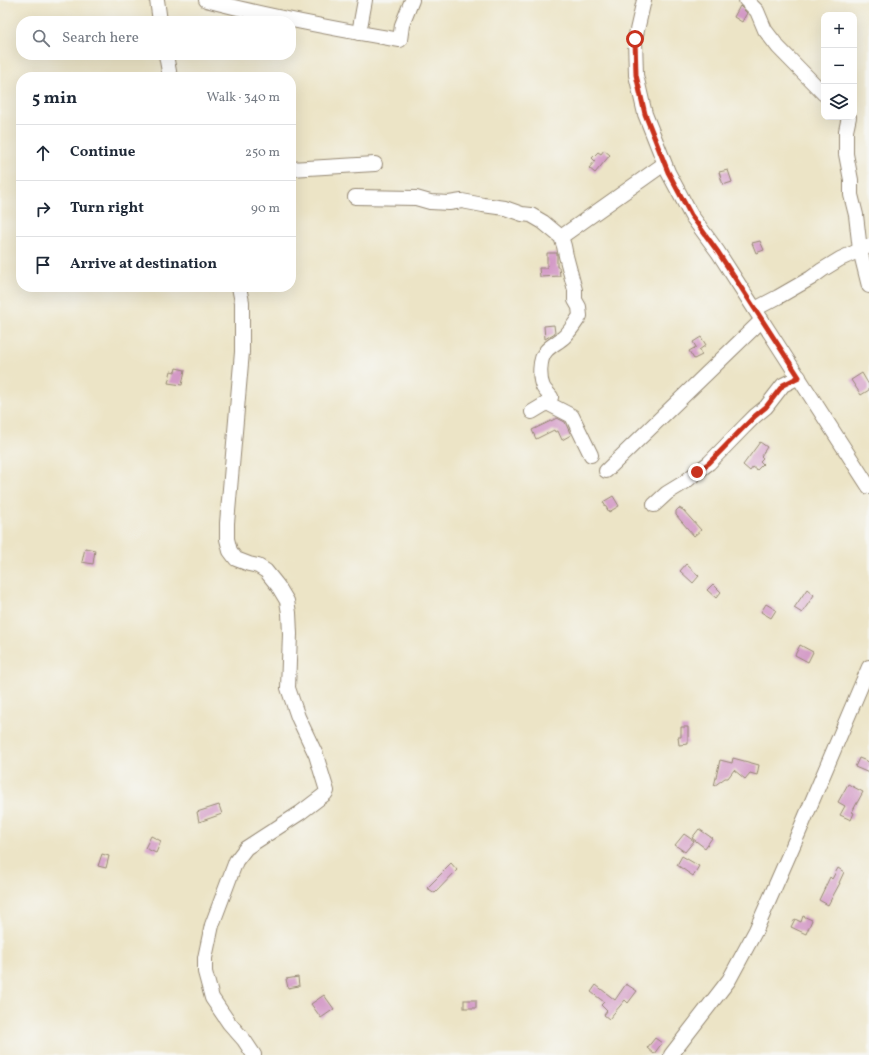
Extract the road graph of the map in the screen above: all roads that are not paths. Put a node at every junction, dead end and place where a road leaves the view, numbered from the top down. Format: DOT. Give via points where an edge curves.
graph roads {
  1 [pos="157,0"];
  2 [pos="206,0"];
  3 [pos="366,0"];
  4 [pos="412,0"];
  5 [pos="644,0"];
  6 [pos="746,0"];
  7 [pos="159,16"];
  8 [pos="273,16"];
  9 [pos="296,21"];
  10 [pos="359,33"];
  11 [pos="167,60"];
  12 [pos="169,72"];
  13 [pos="821,91"];
  14 [pos="849,120"];
  15 [pos="376,164"];
  16 [pos="664,164"];
  17 [pos="296,169"];
  18 [pos="355,197"];
  19 [pos="561,237"];
  20 [pos="865,248"];
  21 [pos="869,286"];
  22 [pos="240,292"];
  23 [pos="758,315"];
  24 [pos="799,377"];
  25 [pos="547,403"];
  26 [pos="532,412"];
  27 [pos="591,455"];
  28 [pos="606,471"];
  29 [pos="869,487"];
  30 [pos="654,505"];
  31 [pos="869,667"];
  32 [pos="254,1055"];
  33 [pos="671,1055"];
  1 -- 7 [label="street"];
  2 -- 8 [label="street"];
  3 -- 10 [label="street"];
  4 -- 10 [label="street" via="402,25 400,40"];
  5 -- 16 [label="street" via="635,39 636,75 645,114"];
  6 -- 13 [label="street" via="757,11 765,30 778,47"];
  9 -- 10 [label="street"];
  11 -- 12 [label="street"];
  14 -- 20 [label="street" via="845,143 851,195"];
  15 -- 17 [label="street"];
  16 -- 19 [label="street"];
  16 -- 23 [label="street" via="691,215"];
  18 -- 19 [label="street" via="416,198 449,203 462,201 505,208 532,215"];
  19 -- 25 [label="street" via="580,316 564,338 545,352 540,362 543,388 551,397"];
  20 -- 21 [label="street"];
  20 -- 23 [label="street" via="840,259 778,298"];
  22 -- 32 [label="street" via="242,352 227,539 230,551 236,559 266,571 287,601 290,634 288,688 316,755 327,791 300,813 246,848 236,861 212,925 205,958 205,972 212,998"];
  23 -- 24 [label="street"];
  23 -- 28 [label="street"];
  24 -- 29 [label="street"];
  24 -- 30 [label="street" via="783,385 766,407 709,463"];
  25 -- 26 [label="street"];
  25 -- 27 [label="street" via="572,416"];
  31 -- 33 [label="street" via="756,930 728,980"];
}
